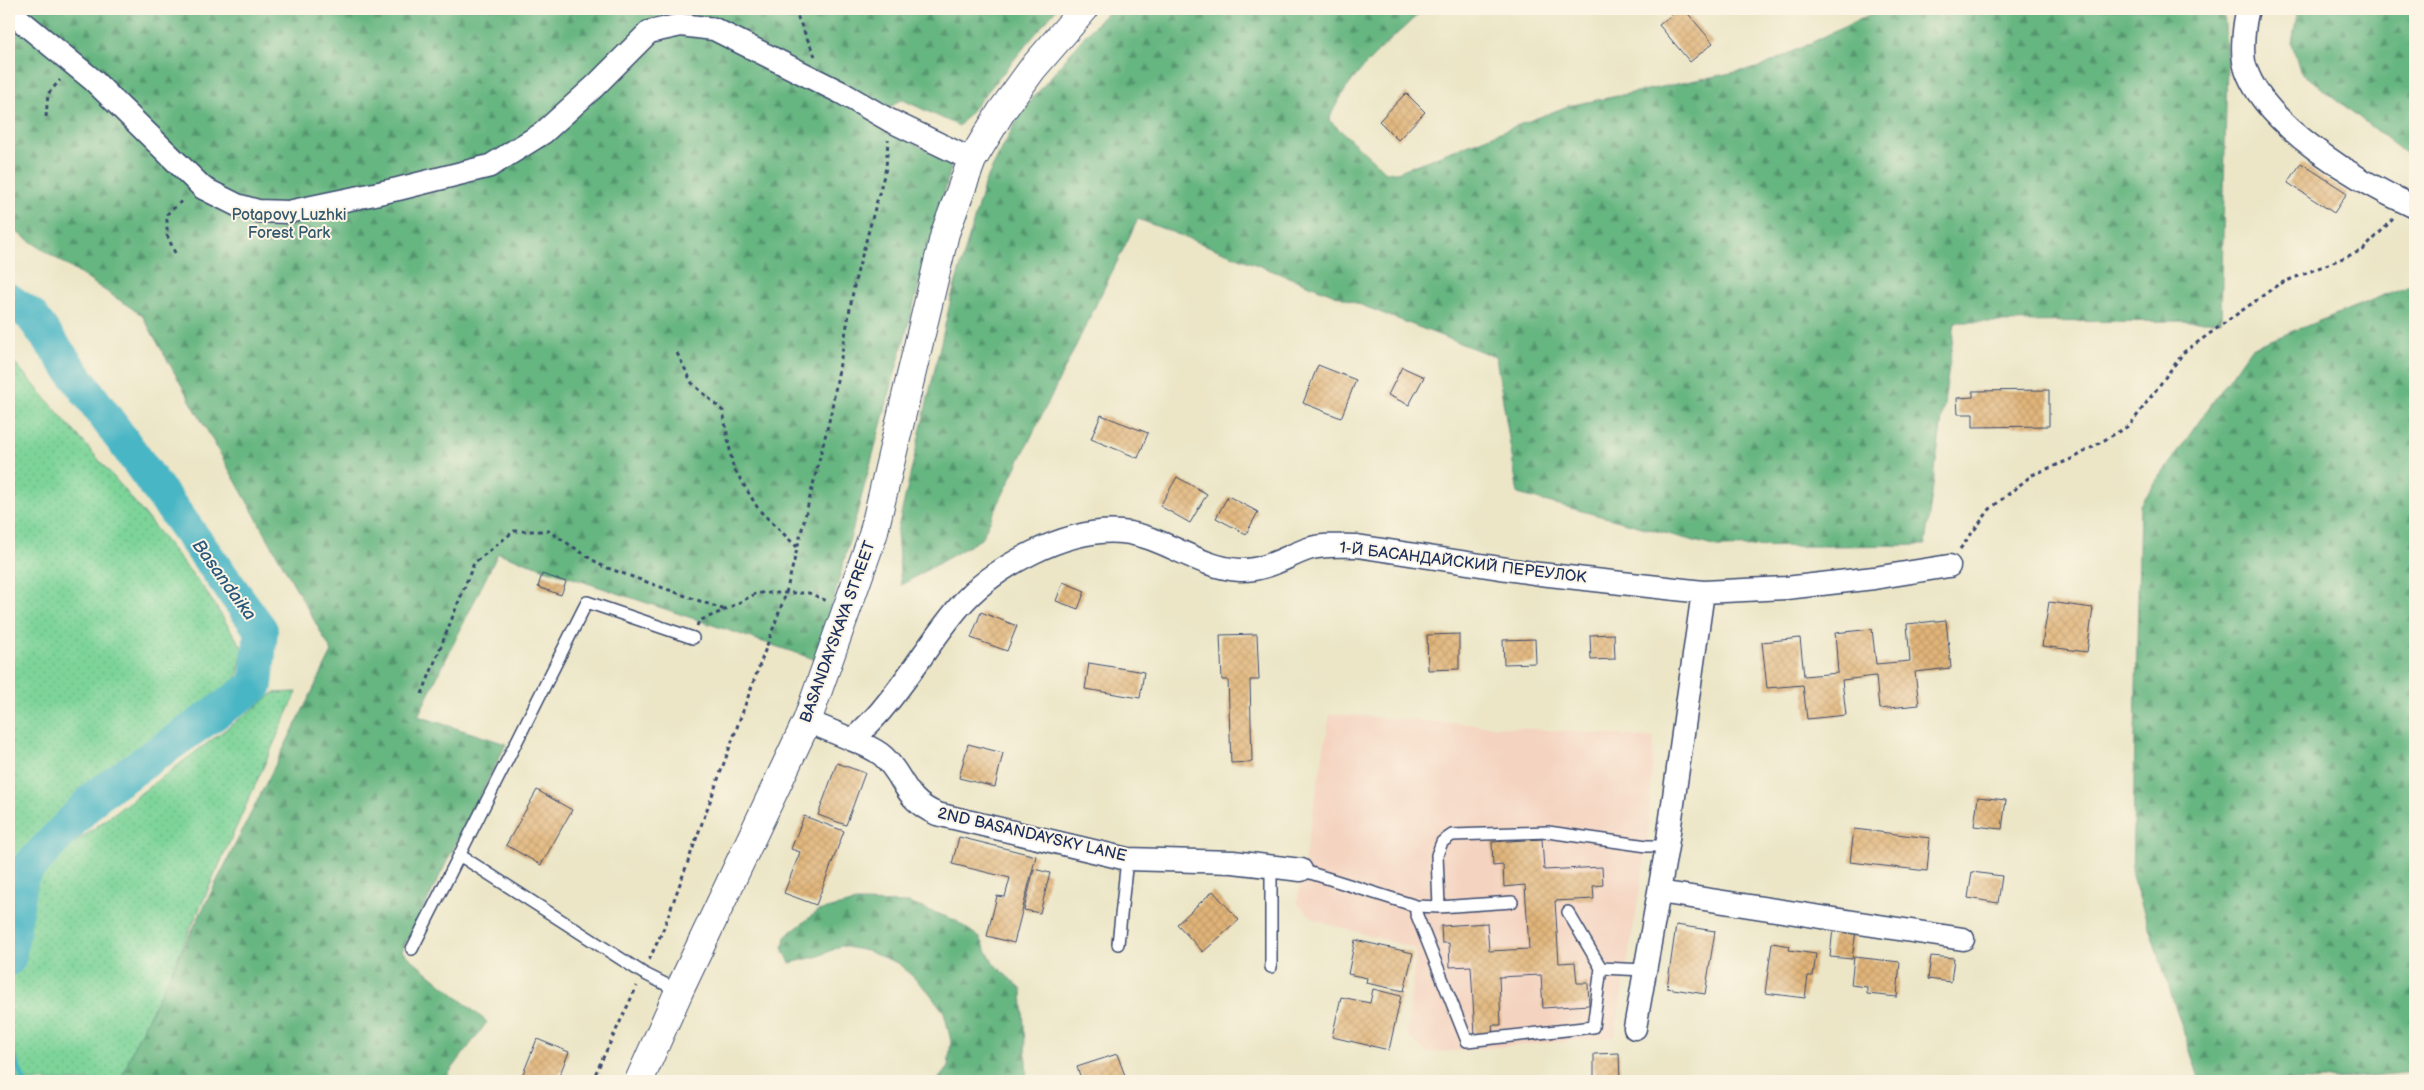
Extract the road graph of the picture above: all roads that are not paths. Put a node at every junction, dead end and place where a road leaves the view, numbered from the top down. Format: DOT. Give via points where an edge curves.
graph roads {
  1 [pos="1084,9"];
  2 [pos="2248,9"];
  3 [pos="9,11"];
  4 [pos="972,160"];
  5 [pos="2415,207"];
  6 [pos="1949,566"];
  7 [pos="1703,592"];
  8 [pos="693,638"];
  9 [pos="806,721"];
  10 [pos="853,740"];
  11 [pos="1667,846"];
  12 [pos="461,856"];
  13 [pos="1127,858"];
  14 [pos="1271,865"];
  15 [pos="1301,870"];
  16 [pos="1659,892"];
  17 [pos="1512,902"];
  18 [pos="1416,906"];
  19 [pos="1439,907"];
  20 [pos="1568,912"];
  21 [pos="1963,939"];
  22 [pos="1118,944"];
  23 [pos="412,950"];
  24 [pos="1271,967"];
  25 [pos="1601,968"];
  26 [pos="1645,970"];
  27 [pos="678,991"];
  28 [pos="1635,1028"];
  29 [pos="639,1081"];
  1 -- 4 [label="street, BASANDAYSKAYA STREET" via="1033,68"];
  2 -- 5 [label="street" via="2244,22 2245,65 2262,98 2301,139 2356,178"];
  3 -- 4 [label="street" via="76,66 202,188 258,211 288,212 490,166 543,133 649,32 681,25 714,29"];
  4 -- 9 [label="street, BASANDAYSKAYA STREET" via="946,233 873,535"];
  6 -- 7 [label="street, 1-Й БАСАНДАЙСКИЙ ПЕРЕУЛОК" via="1786,588"];
  7 -- 10 [label="street, 1-Й БАСАНДАЙСКИЙ ПЕРЕУЛОК" via="1540,574 1357,546 1310,549 1263,568 1220,568 1143,536 1100,531 1073,536 1028,554 989,581 960,606 884,708"];
  7 -- 11 [label="street"];
  8 -- 12 [label="lane" via="587,602"];
  9 -- 10 [label="street"];
  9 -- 27 [label="street, BASANDAYSKAYA STREET"];
  10 -- 13 [label="street, 2ND BASANDAYSKY LANE" via="883,756 922,808"];
  11 -- 16 [label="street"];
  11 -- 19 [label="lane" via="1548,832 1452,835 1442,842 1437,855"];
  12 -- 23 [label="lane"];
  12 -- 27 [label="lane" via="643,973"];
  13 -- 14 [label="street, 2ND BASANDAYSKY LANE"];
  13 -- 22 [label="lane"];
  14 -- 15 [label="street, 2ND BASANDAYSKY LANE"];
  14 -- 24 [label="lane"];
  15 -- 18 [label="lane"];
  16 -- 21 [label="street"];
  16 -- 26 [label="street"];
  17 -- 19 [label="lane"];
  18 -- 19 [label="lane"];
  18 -- 25 [label="lane" via="1416,914 1468,1041 1593,1027"];
  20 -- 25 [label="lane"];
  25 -- 26 [label="lane"];
  26 -- 28 [label="street"];
  27 -- 29 [label="street, BASANDAYSKAYA STREET"];
}
